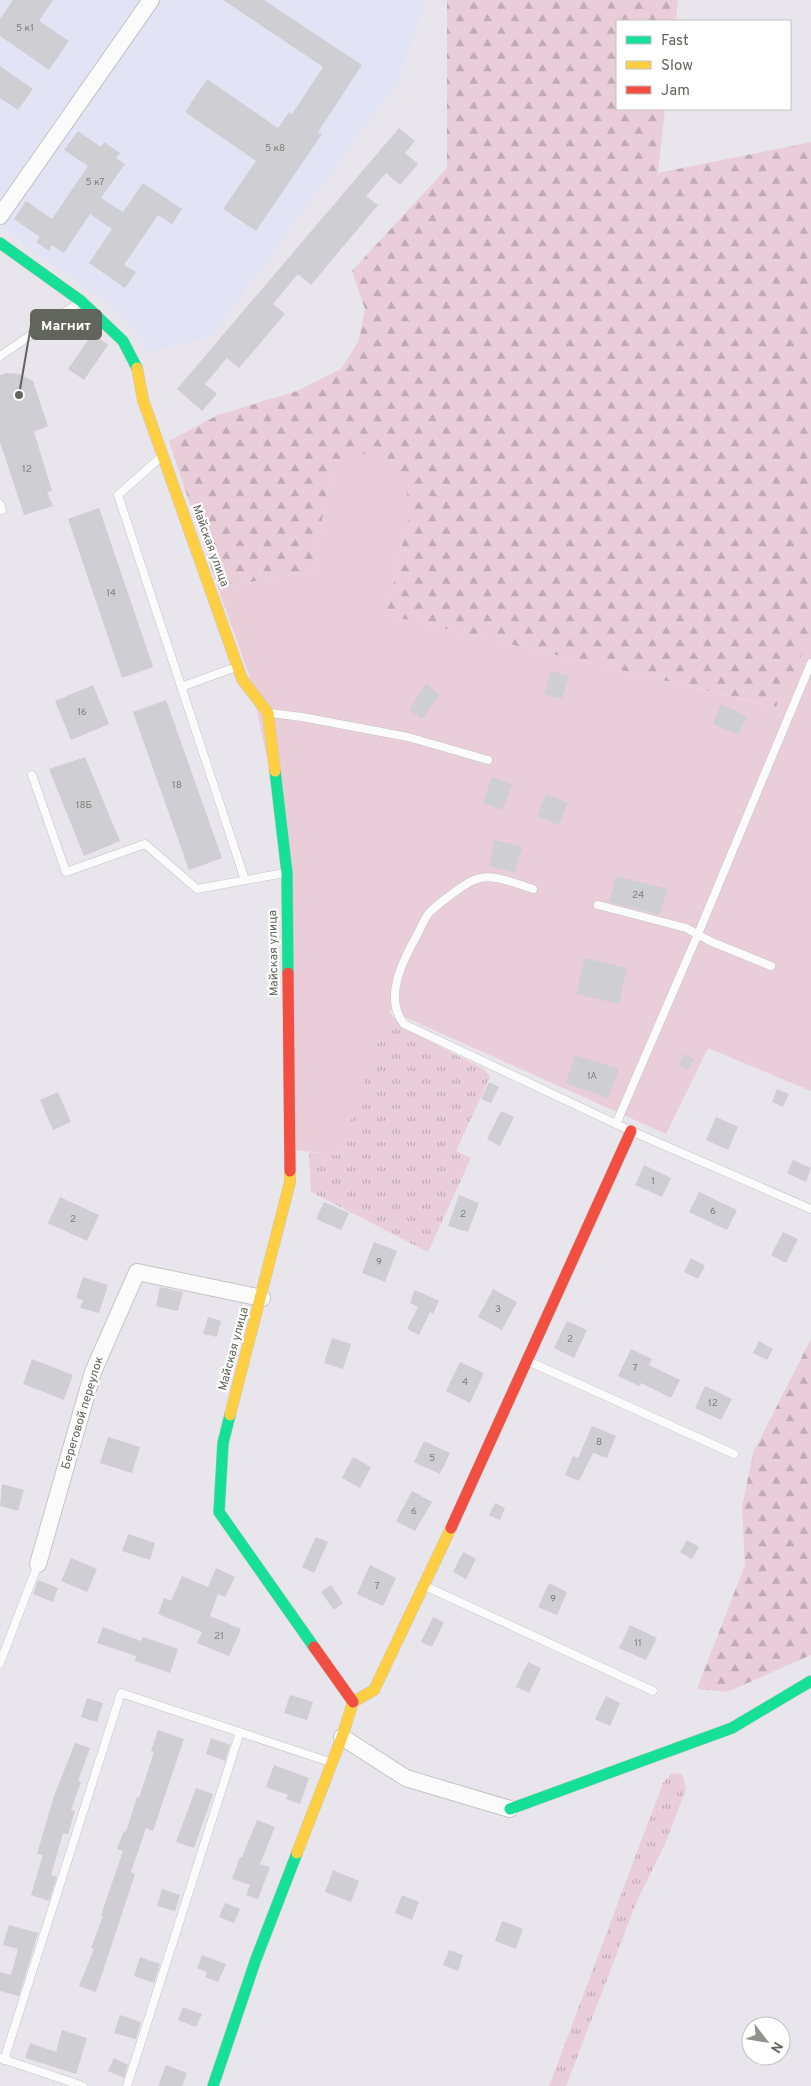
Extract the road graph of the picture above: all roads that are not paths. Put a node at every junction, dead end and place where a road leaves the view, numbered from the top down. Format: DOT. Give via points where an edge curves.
graph roads {
  1 [pos="151,0"];
  2 [pos="0,216"];
  3 [pos="0,243"];
  4 [pos="81,300"];
  5 [pos="0,356"];
  6 [pos="163,455"];
  7 [pos="811,663"];
  8 [pos="238,666"];
  9 [pos="181,687"];
  10 [pos="268,713"];
  11 [pos="488,760"];
  12 [pos="32,775"];
  13 [pos="287,873"];
  14 [pos="245,880"];
  15 [pos="534,888"];
  16 [pos="598,905"];
  17 [pos="698,934"];
  18 [pos="771,966"];
  19 [pos="616,1124"];
  20 [pos="631,1132"];
  21 [pos="811,1209"];
  22 [pos="262,1298"];
  23 [pos="526,1360"];
  24 [pos="734,1454"];
  25 [pos="38,1564"];
  26 [pos="425,1586"];
  27 [pos="0,1664"];
  28 [pos="811,1681"];
  29 [pos="653,1691"];
  30 [pos="353,1702"];
  31 [pos="240,1732"];
  32 [pos="342,1737"];
  33 [pos="332,1762"];
  34 [pos="510,1809"];
  35 [pos="2,2059"];
  36 [pos="83,2086"];
  37 [pos="127,2086"];
  38 [pos="213,2086"];
  1 -- 2 [label="street"];
  3 -- 4 [label="street, Майская улица"];
  4 -- 5 [label="lane"];
  4 -- 6 [label="street, Майская улица" via="123,341 137,367 143,400"];
  6 -- 8 [label="street, Майская улица"];
  6 -- 9 [label="lane" via="118,495"];
  7 -- 17 [label="lane"];
  8 -- 9 [label="lane"];
  8 -- 10 [label="street, Майская улица" via="242,679"];
  9 -- 14 [label="lane"];
  10 -- 11 [label="lane" via="408,737"];
  10 -- 13 [label="street, Майская улица"];
  12 -- 14 [label="lane" via="66,872 145,844 197,889"];
  13 -- 14 [label="lane"];
  13 -- 22 [label="street, Майская улица" via="290,1182"];
  15 -- 19 [label="lane" via="495,878 474,880 429,913 403,960 396,985 398,1017 421,1033"];
  16 -- 17 [label="lane"];
  17 -- 18 [label="lane"];
  17 -- 19 [label="lane"];
  19 -- 20 [label="lane"];
  20 -- 21 [label="lane"];
  20 -- 23 [label="street"];
  22 -- 25 [label="street, Береговой переулок" via="137,1272 93,1372"];
  22 -- 30 [label="street, Майская улица" via="223,1443 219,1512"];
  23 -- 24 [label="lane"];
  23 -- 26 [label="street"];
  25 -- 27 [label="lane"];
  26 -- 29 [label="lane"];
  26 -- 30 [label="street" via="374,1690"];
  28 -- 34 [label="street" via="732,1728"];
  30 -- 32 [label="street"];
  31 -- 33 [label="lane"];
  31 -- 35 [label="lane" via="120,1693"];
  31 -- 37 [label="lane"];
  32 -- 33 [label="street"];
  32 -- 34 [label="street" via="406,1778"];
  33 -- 38 [label="street" via="256,1959"];
  35 -- 36 [label="lane"];
}
